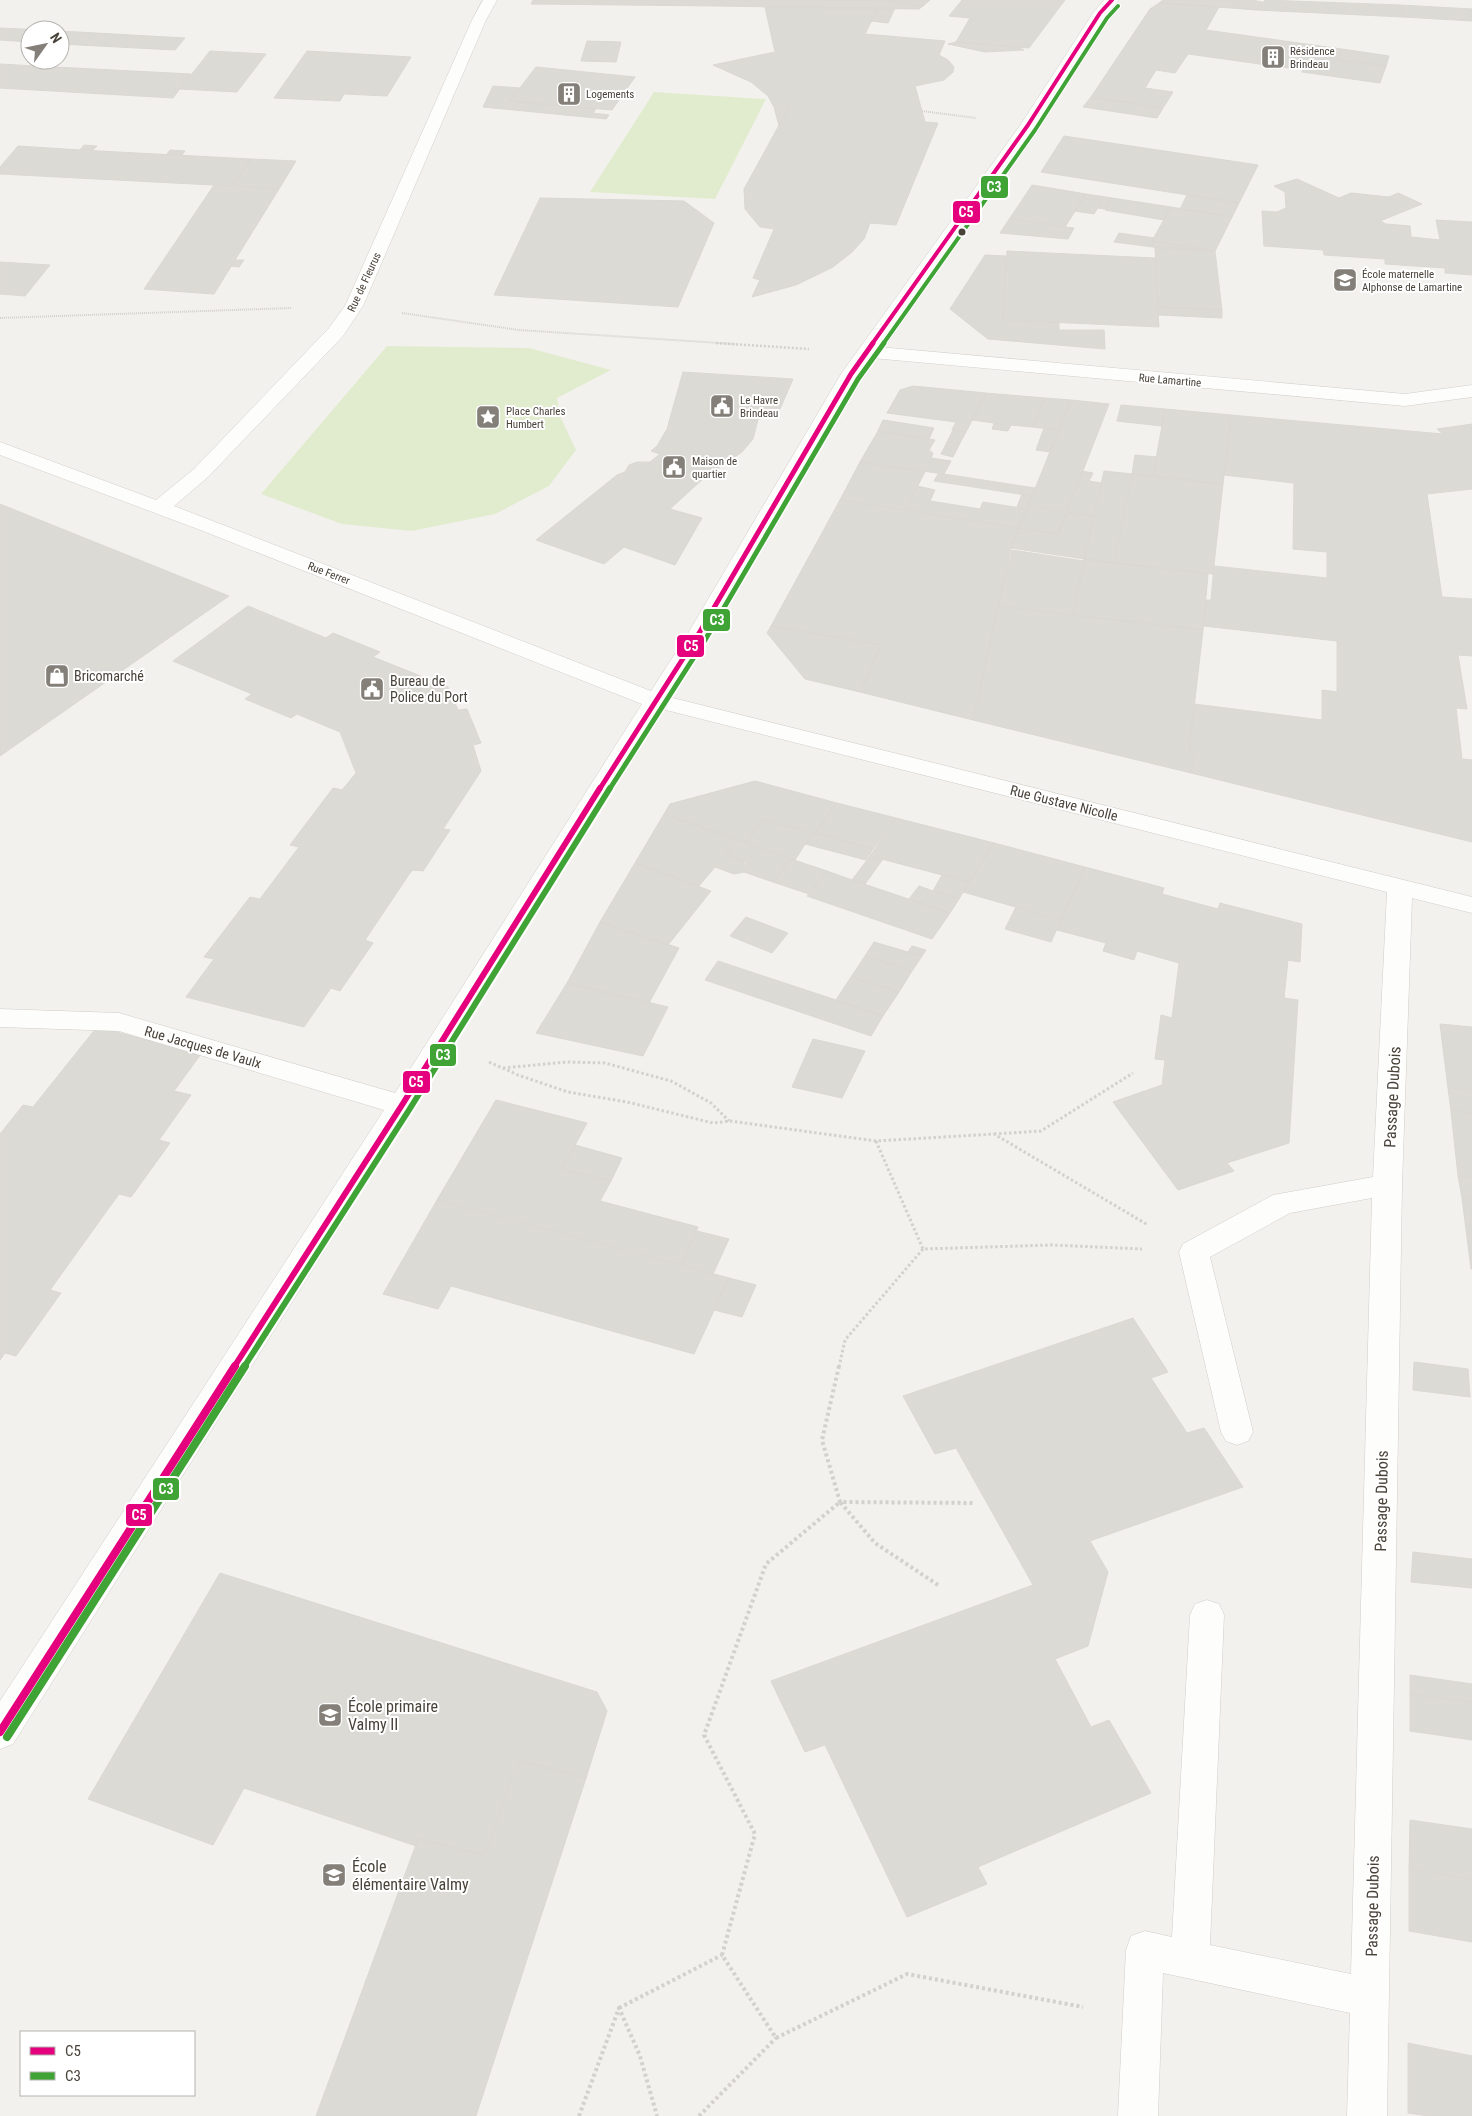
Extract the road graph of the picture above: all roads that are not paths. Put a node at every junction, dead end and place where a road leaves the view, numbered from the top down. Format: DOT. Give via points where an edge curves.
graph roads {
  1 [pos="490,0"];
  2 [pos="1112,0"];
  3 [pos="867,352"];
  4 [pos="1472,391"];
  5 [pos="0,448"];
  6 [pos="158,508"];
  7 [pos="656,702"];
  8 [pos="1400,887"];
  9 [pos="1472,905"];
  10 [pos="0,1018"];
  11 [pos="402,1105"];
  12 [pos="1387,1185"];
  13 [pos="1237,1432"];
  14 [pos="1207,1615"];
  15 [pos="0,1732"];
  16 [pos="1190,1959"];
  17 [pos="1370,1998"];
  18 [pos="1138,2116"];
  19 [pos="1367,2116"];
  1 -- 6 [label="street, Rue de Fleurus" via="354,306 336,332 201,473"];
  2 -- 3 [label="street"];
  3 -- 4 [label="street, Rue Lamartine" via="1405,400"];
  3 -- 7 [label="street"];
  5 -- 6 [label="street, Rue Ferrer"];
  6 -- 7 [label="street, Rue Ferrer"];
  7 -- 8 [label="street, Rue Gustave Nicolle"];
  7 -- 11 [label="street"];
  8 -- 9 [label="street, Rue Gustave Nicolle"];
  8 -- 12 [label="street, Passage Dubois"];
  10 -- 11 [label="street, Rue Jacques de Vaulx" via="119,1022"];
  11 -- 15 [label="street"];
  12 -- 13 [label="street" via="1283,1203 1194,1252"];
  12 -- 17 [label="street, Passage Dubois"];
  14 -- 16 [label="street"];
  16 -- 17 [label="street"];
  16 -- 18 [label="street" via="1145,1950"];
  17 -- 19 [label="street, Passage Dubois"];
}
